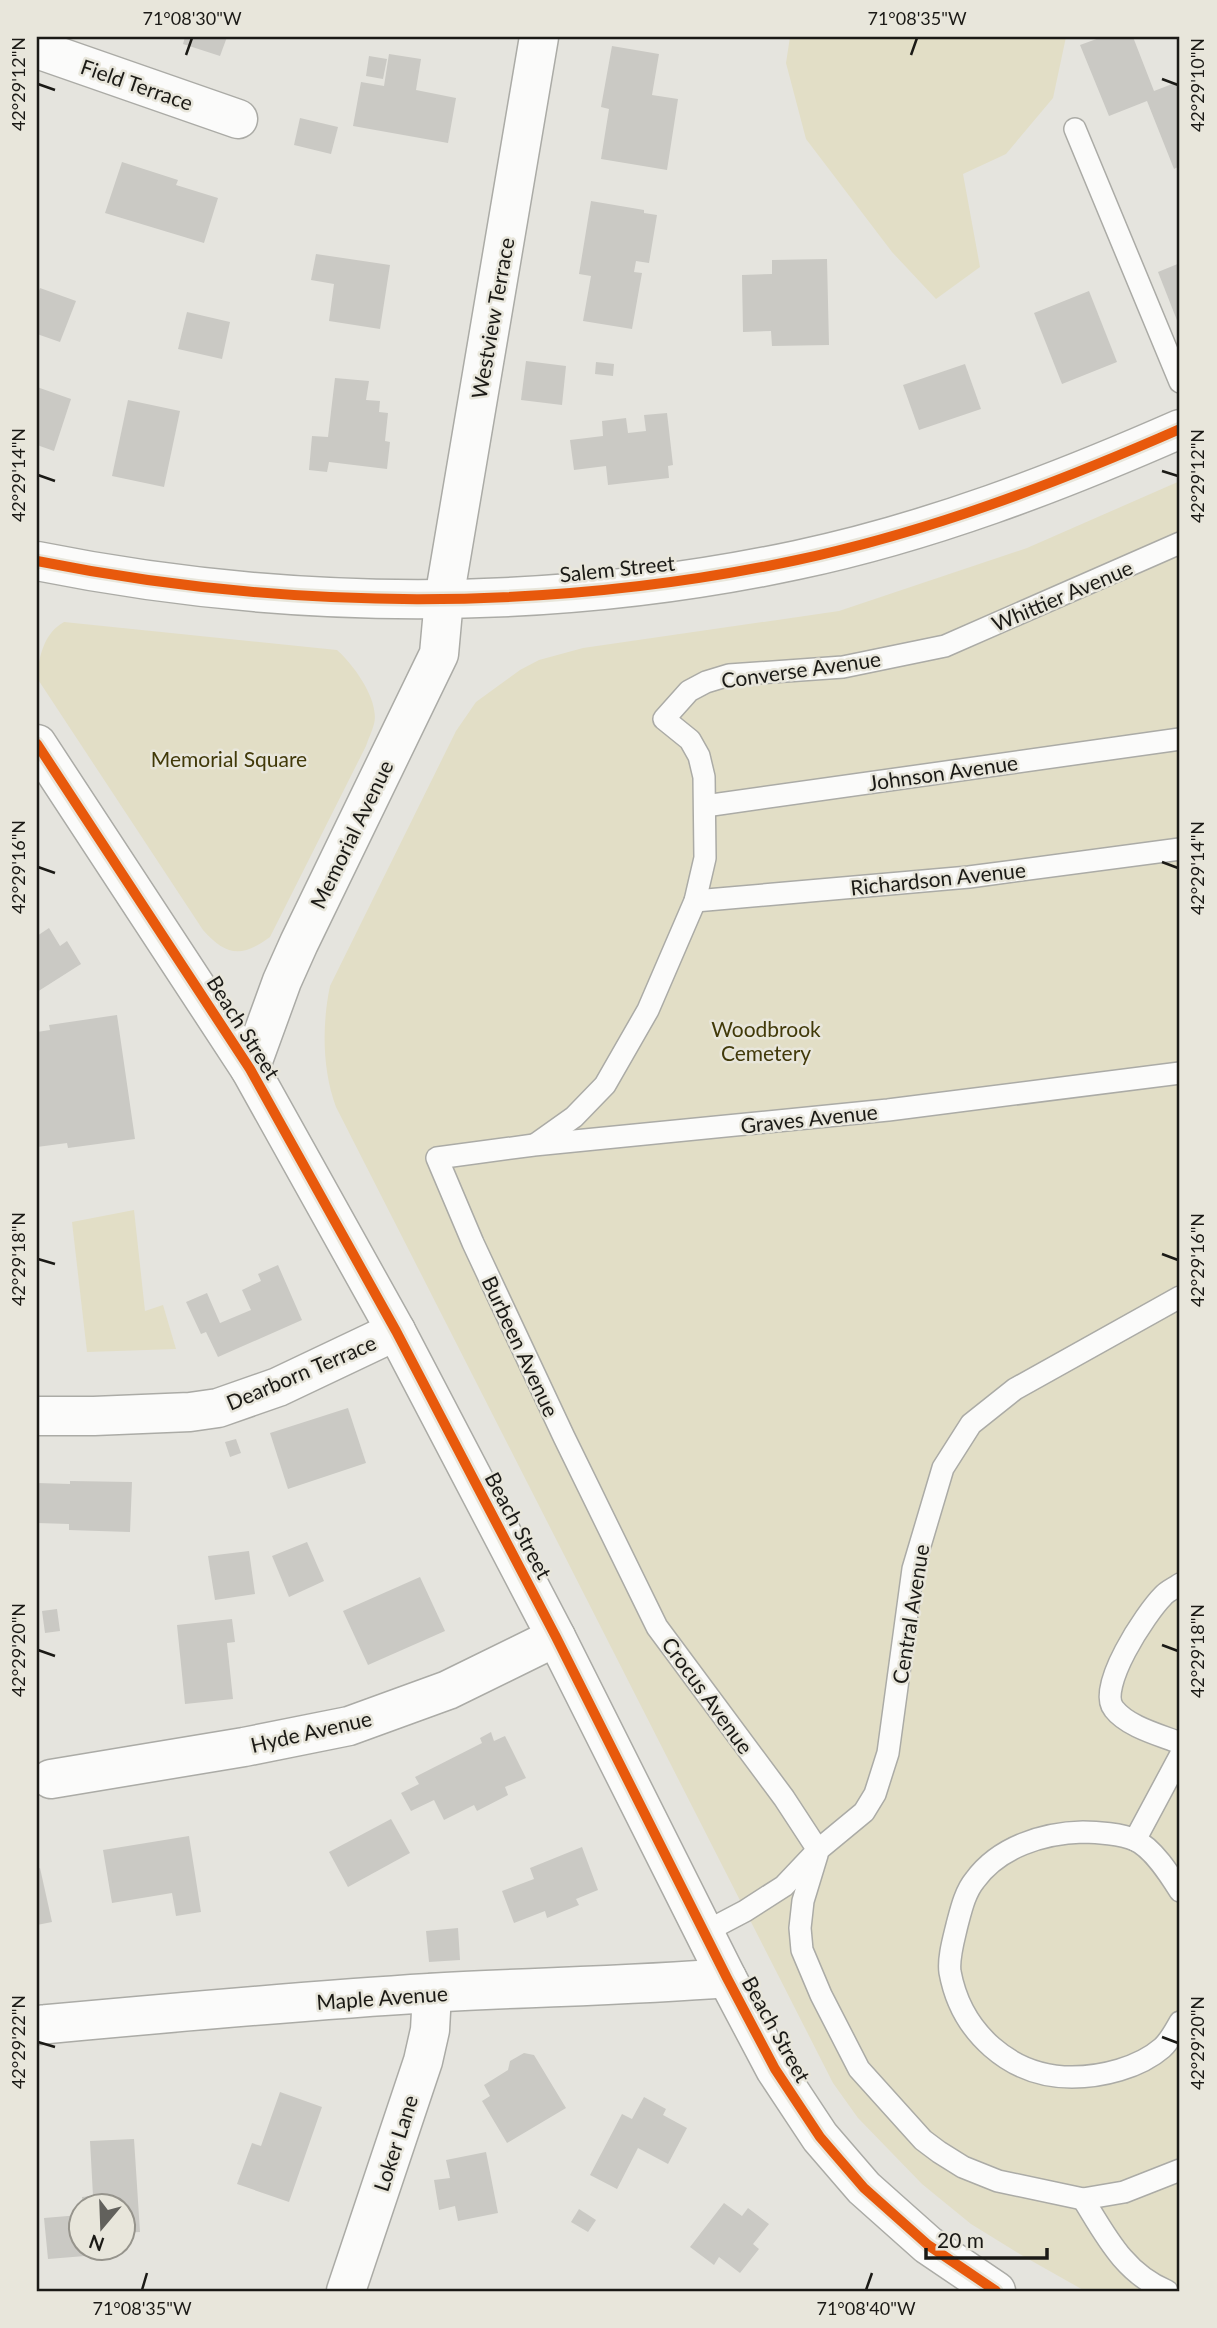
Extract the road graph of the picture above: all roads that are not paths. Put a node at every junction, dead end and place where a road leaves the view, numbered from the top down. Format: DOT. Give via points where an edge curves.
graph roads {
  1 [pos="539,37"];
  2 [pos="37,49"];
  3 [pos="238,119"];
  4 [pos="1075,129"];
  5 [pos="1180,382"];
  6 [pos="1180,429"];
  7 [pos="1180,544"];
  8 [pos="37,561"];
  9 [pos="444,599"];
  10 [pos="945,646"];
  11 [pos="1180,739"];
  12 [pos="37,744"];
  13 [pos="705,806"];
  14 [pos="1180,849"];
  15 [pos="695,901"];
  16 [pos="250,1069"];
  17 [pos="1180,1073"];
  18 [pos="534,1145"];
  19 [pos="436,1158"];
  20 [pos="1180,1297"];
  21 [pos="396,1331"];
  22 [pos="37,1416"];
  23 [pos="610,1533"];
  24 [pos="1174,1594"];
  25 [pos="556,1637"];
  26 [pos="1180,1743"];
  27 [pos="1180,1756"];
  28 [pos="51,1779"];
  29 [pos="1135,1840"];
  30 [pos="818,1850"];
  31 [pos="1180,1891"];
  32 [pos="705,1932"];
  33 [pos="727,1978"];
  34 [pos="432,1993"];
  35 [pos="1180,2022"];
  36 [pos="37,2025"];
  37 [pos="1180,2170"];
  38 [pos="1083,2199"];
  39 [pos="345,2291"];
  40 [pos="996,2291"];
  41 [pos="1167,2291"];
  1 -- 9 [label="street, Westview Terrace"];
  2 -- 3 [label="street, Field Terrace"];
  4 -- 5 [label="lane"];
  6 -- 9 [label="street, Salem Street" via="1003,500 920,528 797,560 599,590"];
  7 -- 10 [label="lane, Whittier Avenue"];
  8 -- 9 [label="street, Salem Street" via="135,577 324,597"];
  9 -- 16 [label="street, Memorial Avenue" via="439,654 299,943"];
  10 -- 13 [label="lane, Converse Avenue" via="843,667 729,675 689,691 664,719 690,740 699,756"];
  11 -- 13 [label="lane, Johnson Avenue"];
  12 -- 16 [label="street, Beach Street"];
  13 -- 15 [label="lane, Converse Avenue" via="705,858"];
  14 -- 15 [label="lane, Richardson Avenue" via="969,877"];
  15 -- 18 [label="lane, Converse Avenue" via="649,1010 605,1085 574,1117"];
  16 -- 21 [label="street, Beach Street"];
  17 -- 18 [label="lane, Graves Avenue" via="888,1110"];
  18 -- 19 [label="lane, Graves Avenue"];
  19 -- 23 [label="lane, Burbeen Avenue"];
  20 -- 30 [label="lane, Central Avenue" via="1015,1390 971,1424 943,1468 913,1569 888,1753 875,1794 864,1812"];
  21 -- 22 [label="street, Dearborn Terrace" via="278,1387 218,1408"];
  21 -- 25 [label="street, Beach Street"];
  23 -- 30 [label="lane, Crocus Avenue" via="657,1627"];
  24 -- 26 [label="lane" via="1139,1627 1109,1695 1112,1707 1135,1725"];
  25 -- 28 [label="street, Hyde Avenue" via="448,1690 349,1726"];
  25 -- 32 [label="street, Beach Street"];
  27 -- 29 [label="lane"];
  29 -- 31 [label="lane" via="1158,1858"];
  29 -- 35 [label="lane" via="1096,1832 1061,1832 994,1860 974,1881 962,1906 950,1970 962,2011 987,2044 1017,2066 1043,2073 1088,2077 1115,2071 1162,2048"];
  30 -- 32 [label="lane, Central Avenue" via="784,1886"];
  30 -- 38 [label="lane" via="803,1901 802,1950 859,2069 908,2125 963,2167 998,2180"];
  32 -- 33 [label="street, Beach Street"];
  33 -- 34 [label="street, Maple Avenue"];
  33 -- 40 [label="street, Beach Street" via="775,2069 840,2162 903,2224"];
  34 -- 36 [label="street, Maple Avenue"];
  34 -- 39 [label="street, Loker Lane" via="423,2061"];
  37 -- 38 [label="lane" via="1124,2192"];
  38 -- 41 [label="lane" via="1125,2263"];
}
